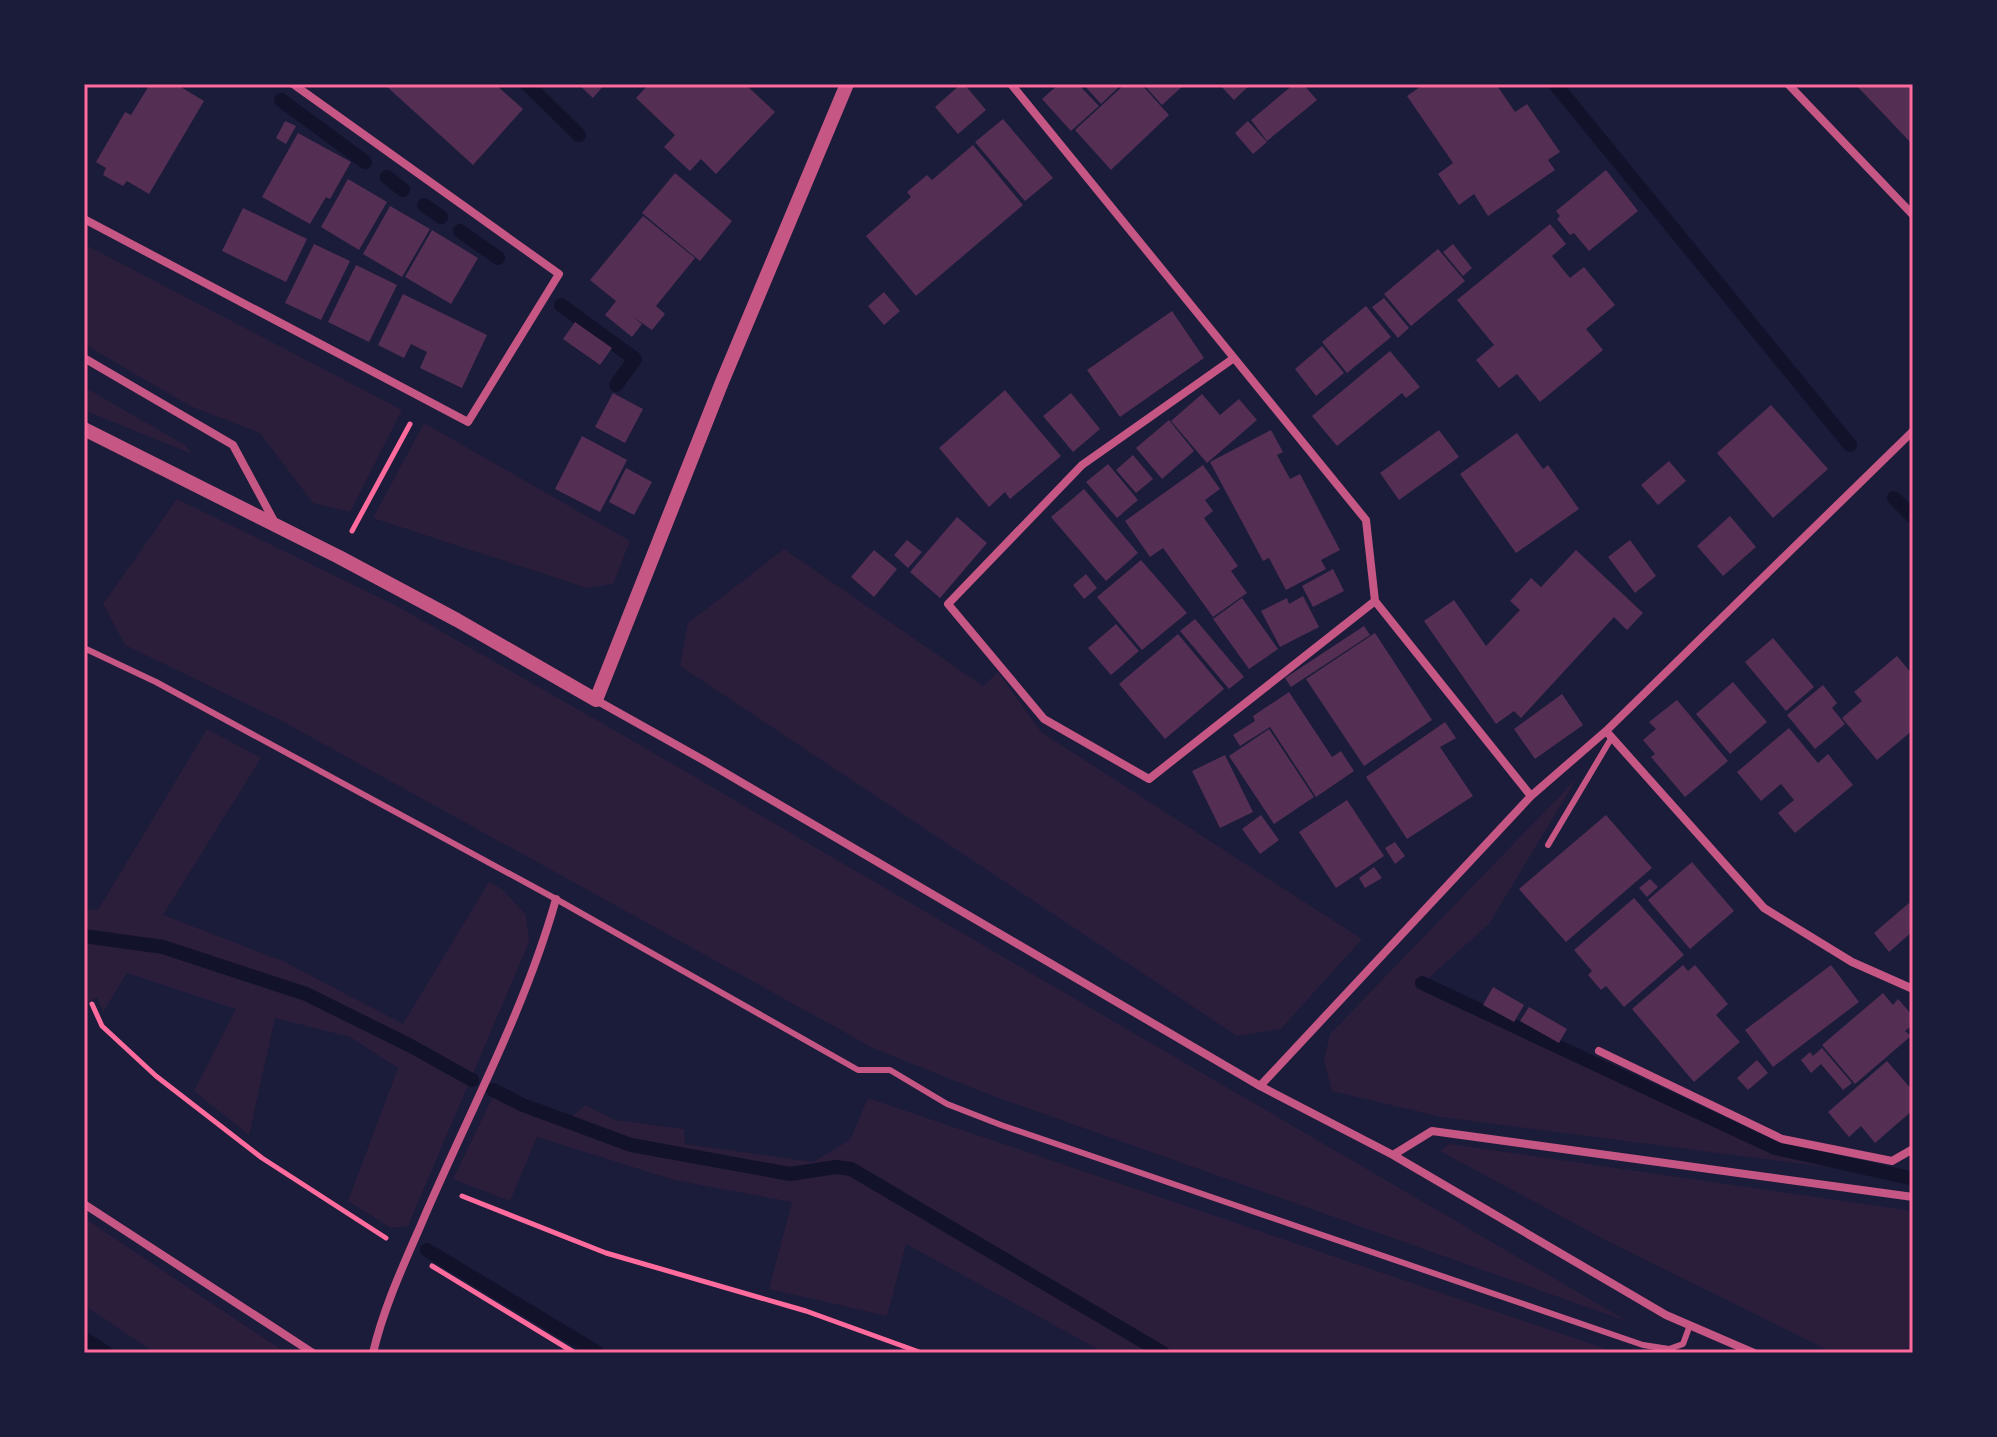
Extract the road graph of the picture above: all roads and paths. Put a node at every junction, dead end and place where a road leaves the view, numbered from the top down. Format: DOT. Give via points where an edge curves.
graph roads {
  1 [pos="293,84"];
  2 [pos="847,84"];
  3 [pos="1011,84"];
  4 [pos="1788,84"];
  5 [pos="1913,215"];
  6 [pos="84,219"];
  7 [pos="84,358"];
  8 [pos="1234,358"];
  9 [pos="424,398"];
  10 [pos="84,429"];
  11 [pos="1913,431"];
  12 [pos="276,526"];
  13 [pos="339,557"];
  14 [pos="1375,601"];
  15 [pos="84,648"];
  16 [pos="596,700"];
  17 [pos="1609,734"];
  18 [pos="1531,796"];
  19 [pos="1548,845"];
  20 [pos="556,899"];
  21 [pos="1913,989"];
  22 [pos="92,1004"];
  23 [pos="1599,1051"];
  24 [pos="1260,1086"];
  25 [pos="1913,1149"];
  26 [pos="1393,1155"];
  27 [pos="438,1186"];
  28 [pos="1913,1197"];
  29 [pos="84,1204"];
  30 [pos="409,1252"];
  31 [pos="1690,1325"];
  32 [pos="313,1353"];
  33 [pos="373,1353"];
  34 [pos="575,1353"];
  35 [pos="922,1353"];
  36 [pos="1754,1353"];
  1 -- 9 [label="street" via="559,274 468,422"];
  2 -- 16 [label="street"];
  3 -- 8 [label="street"];
  4 -- 5 [label="street"];
  6 -- 9 [label="street"];
  7 -- 12 [label="street" via="233,445"];
  8 -- 14 [label="street" via="1366,520"];
  8 -- 14 [label="street" via="1082,465 948,604 1044,719 1149,779"];
  9 -- 13 [label="path"];
  10 -- 12 [label="street"];
  11 -- 17 [label="street"];
  12 -- 13 [label="street"];
  13 -- 16 [label="street"];
  14 -- 18 [label="street"];
  15 -- 20 [label="lane"];
  16 -- 24 [label="street"];
  17 -- 18 [label="street"];
  17 -- 19 [label="lane"];
  17 -- 21 [label="street" via="1764,908 1852,962"];
  18 -- 24 [label="street"];
  20 -- 27 [label="street" via="518,1008"];
  20 -- 31 [label="lane" via="858,1070 890,1070 947,1104 1001,1125 1643,1345 1669,1349 1683,1344"];
  22 -- 30 [label="path" via="102,1026 156,1076 262,1158"];
  23 -- 25 [label="street" via="1782,1139 1892,1161"];
  24 -- 26 [label="street"];
  26 -- 28 [label="street" via="1432,1131"];
  26 -- 31 [label="street"];
  27 -- 30 [label="street"];
  27 -- 35 [label="path" via="606,1253 806,1311"];
  29 -- 32 [label="street"];
  30 -- 33 [label="street"];
  30 -- 34 [label="path"];
  31 -- 36 [label="street"];
}
